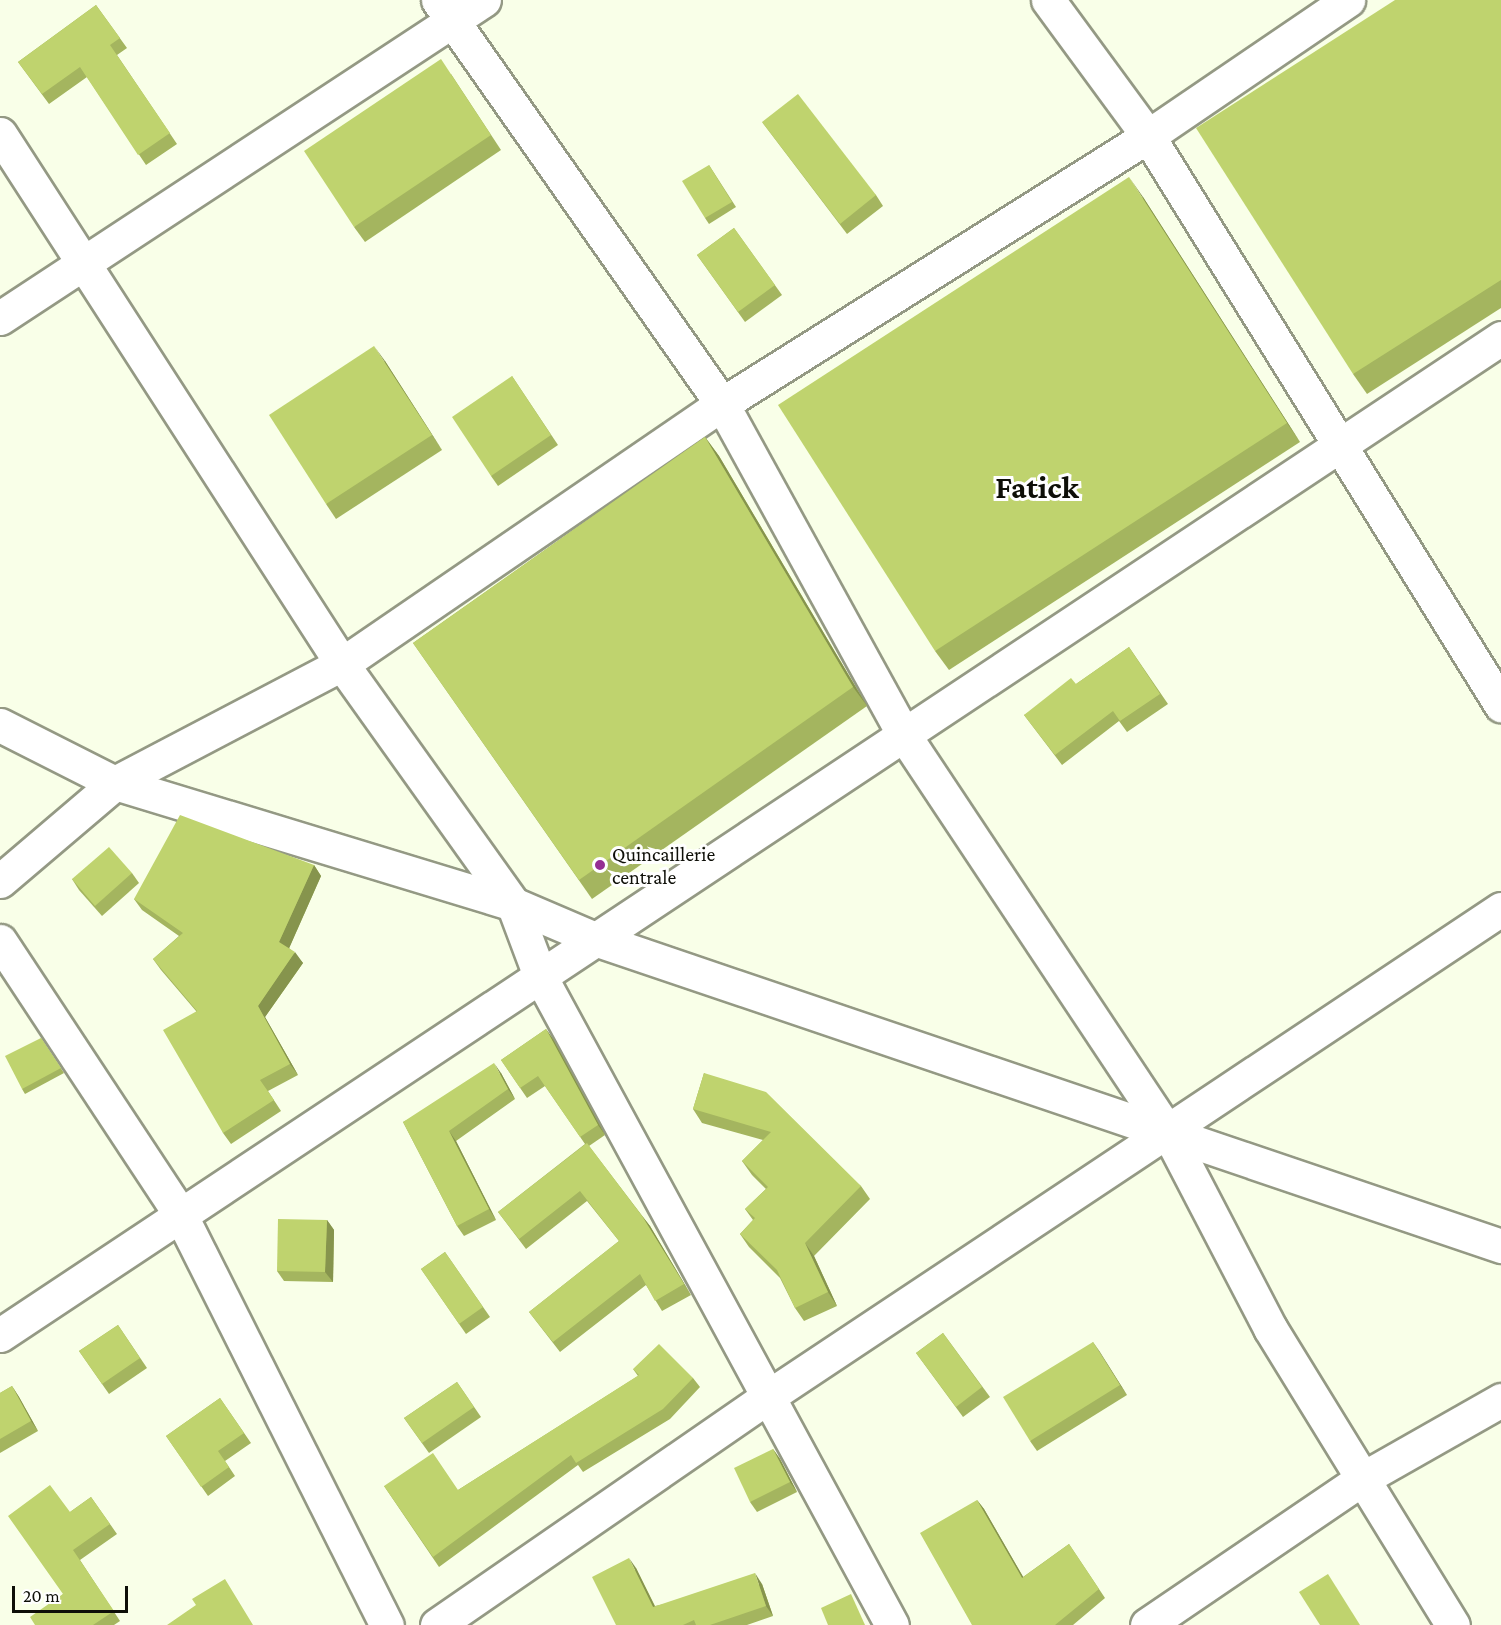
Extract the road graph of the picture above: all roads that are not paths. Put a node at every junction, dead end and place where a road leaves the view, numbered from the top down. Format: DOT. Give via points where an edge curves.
graph roads {
  1 [pos="484,0"];
  2 [pos="1048,0"];
  3 [pos="1348,0"];
  4 [pos="445,10"];
  5 [pos="0,134"];
  6 [pos="1148,136"];
  7 [pos="85,263"];
  8 [pos="0,318"];
  9 [pos="1501,338"];
  10 [pos="722,404"];
  11 [pos="1339,450"];
  12 [pos="342,664"];
  13 [pos="1501,705"];
  14 [pos="0,725"];
  15 [pos="904,735"];
  16 [pos="115,783"];
  17 [pos="0,881"];
  18 [pos="513,904"];
  19 [pos="1501,909"];
  20 [pos="595,939"];
  21 [pos="0,941"];
  22 [pos="540,976"];
  23 [pos="1168,1132"];
  24 [pos="181,1216"];
  25 [pos="1501,1245"];
  26 [pos="0,1335"];
  27 [pos="769,1396"];
  28 [pos="1501,1400"];
  29 [pos="1362,1479"];
  30 [pos="387,1625"];
  31 [pos="437,1625"];
  32 [pos="892,1625"];
  33 [pos="1147,1625"];
  34 [pos="1453,1625"];
  1 -- 4 [label="street"];
  2 -- 6 [label="street"];
  3 -- 6 [label="street"];
  4 -- 7 [label="street"];
  4 -- 10 [label="street"];
  5 -- 7 [label="street"];
  6 -- 10 [label="street"];
  6 -- 11 [label="street"];
  7 -- 8 [label="street"];
  7 -- 12 [label="street"];
  9 -- 11 [label="street"];
  10 -- 12 [label="street"];
  10 -- 15 [label="street"];
  11 -- 13 [label="street"];
  11 -- 15 [label="street"];
  12 -- 16 [label="street"];
  12 -- 18 [label="street"];
  14 -- 16 [label="street"];
  15 -- 20 [label="street"];
  15 -- 23 [label="street"];
  16 -- 17 [label="street"];
  16 -- 18 [label="street"];
  18 -- 20 [label="street"];
  18 -- 22 [label="street"];
  19 -- 23 [label="street"];
  20 -- 22 [label="street"];
  20 -- 23 [label="street"];
  21 -- 24 [label="street"];
  22 -- 24 [label="street"];
  22 -- 27 [label="street"];
  23 -- 25 [label="street"];
  23 -- 27 [label="street"];
  23 -- 29 [label="street" via="1270,1328"];
  24 -- 26 [label="street"];
  24 -- 30 [label="street"];
  27 -- 31 [label="street"];
  27 -- 32 [label="street"];
  28 -- 29 [label="street"];
  29 -- 33 [label="street"];
  29 -- 34 [label="street"];
}
